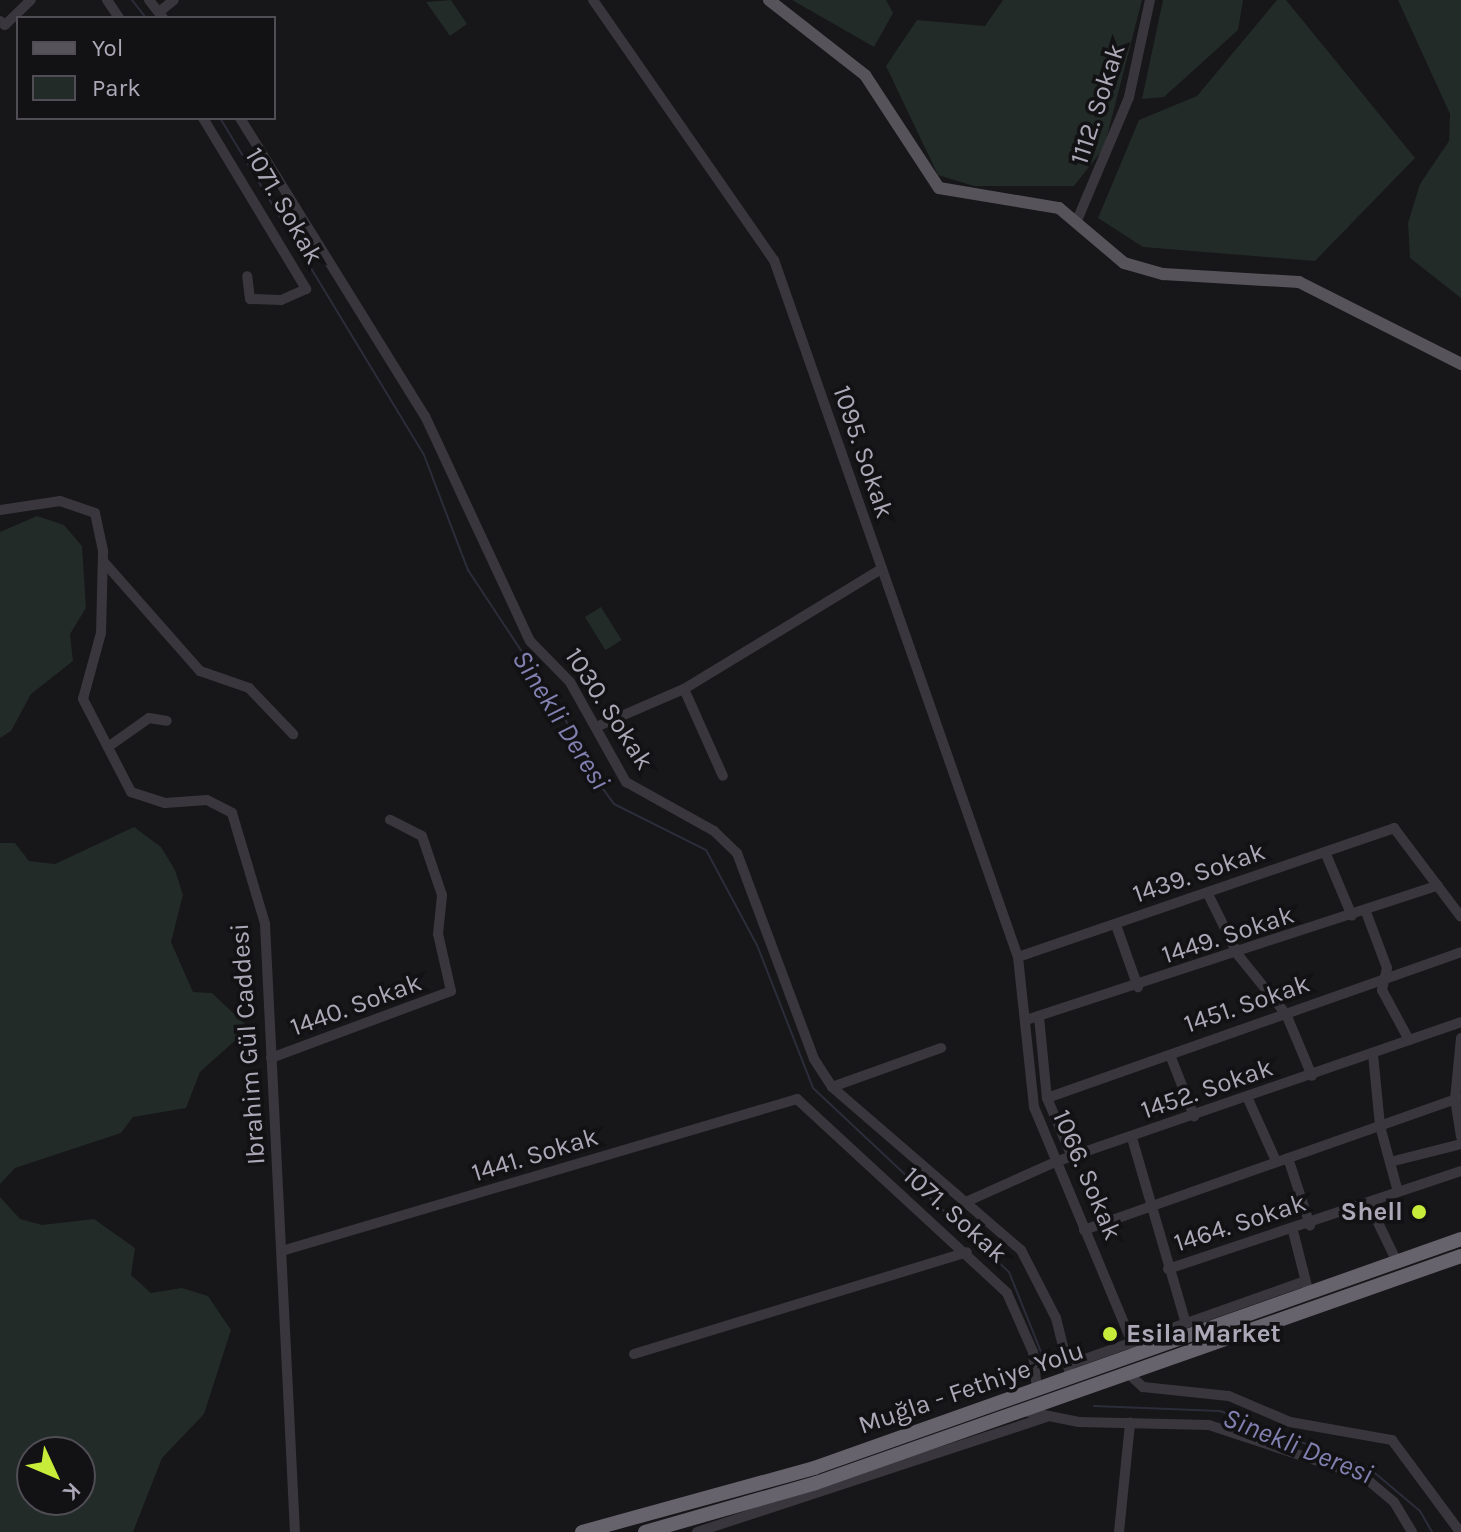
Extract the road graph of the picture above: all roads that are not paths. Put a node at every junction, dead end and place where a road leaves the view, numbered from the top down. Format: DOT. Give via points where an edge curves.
graph roads {
  1 [pos="31,0"];
  2 [pos="149,0"];
  3 [pos="174,0"];
  4 [pos="593,0"];
  5 [pos="769,0"];
  6 [pos="1150,0"];
  7 [pos="161,15"];
  8 [pos="2,23"];
  9 [pos="204,120"];
  10 [pos="241,120"];
  11 [pos="1078,218"];
  12 [pos="247,276"];
  13 [pos="1461,364"];
  14 [pos="0,510"];
  15 [pos="103,561"];
  16 [pos="880,570"];
  17 [pos="684,689"];
  18 [pos="167,721"];
  19 [pos="596,727"];
  20 [pos="293,734"];
  21 [pos="108,747"];
  22 [pos="723,776"];
  23 [pos="390,820"];
  24 [pos="1325,852"];
  25 [pos="1438,885"];
  26 [pos="1208,894"];
  27 [pos="1366,912"];
  28 [pos="1352,916"];
  29 [pos="1461,917"];
  30 [pos="1116,925"];
  31 [pos="1461,952"];
  32 [pos="1238,955"];
  33 [pos="1018,957"];
  34 [pos="1384,979"];
  35 [pos="1138,987"];
  36 [pos="1286,1014"];
  37 [pos="1034,1018"];
  38 [pos="1461,1022"];
  39 [pos="1461,1038"];
  40 [pos="1409,1040"];
  41 [pos="941,1048"];
  42 [pos="1373,1054"];
  43 [pos="1170,1055"];
  44 [pos="271,1058"];
  45 [pos="1312,1076"];
  46 [pos="832,1087"];
  47 [pos="1047,1098"];
  48 [pos="1458,1098"];
  49 [pos="797,1099"];
  50 [pos="1248,1099"];
  51 [pos="1194,1116"];
  52 [pos="1380,1126"];
  53 [pos="1461,1137"];
  54 [pos="1132,1138"];
  55 [pos="1461,1144"];
  56 [pos="1072,1157"];
  57 [pos="1288,1158"];
  58 [pos="1276,1161"];
  59 [pos="1055,1162"];
  60 [pos="1390,1162"];
  61 [pos="1461,1171"];
  62 [pos="1398,1192"];
  63 [pos="968,1201"];
  64 [pos="1149,1202"];
  65 [pos="1369,1204"];
  66 [pos="1310,1225"];
  67 [pos="1084,1230"];
  68 [pos="1293,1231"];
  69 [pos="1461,1239"];
  70 [pos="285,1250"];
  71 [pos="967,1252"];
  72 [pos="1461,1256"];
  73 [pos="1397,1262"];
  74 [pos="1168,1269"];
  75 [pos="1307,1286"];
  76 [pos="1185,1321"];
  77 [pos="1135,1348"];
  78 [pos="634,1354"];
  79 [pos="1070,1372"];
  80 [pos="1130,1375"];
  81 [pos="1037,1390"];
  82 [pos="1024,1411"];
  83 [pos="1048,1417"];
  84 [pos="1130,1423"];
  85 [pos="872,1472"];
  86 [pos="295,1532"];
  87 [pos="582,1532"];
  88 [pos="645,1532"];
  89 [pos="697,1532"];
  90 [pos="1119,1532"];
  91 [pos="1412,1532"];
  92 [pos="1460,1532"];
  1 -- 8 [label="street"];
  2 -- 7 [label="street"];
  3 -- 7 [label="street"];
  4 -- 16 [label="street, 1095. Sokak" via="769,249"];
  5 -- 11 [label="main road" via="865,75 939,188 1059,208"];
  6 -- 11 [label="street, 1112. Sokak" via="1125,107"];
  9 -- 12 [label="street, 1071. Sokak" via="306,289 281,300 250,299"];
  10 -- 19 [label="street, 1030. Sokak" via="425,416 514,616 552,658"];
  11 -- 13 [label="main road" via="1124,263 1163,274 1299,282"];
  14 -- 15 [label="street, Ibrahim Gül Caddesi" via="60,501 95,513"];
  15 -- 20 [label="street" via="200,671 249,688"];
  15 -- 21 [label="street, Ibrahim Gül Caddesi" via="101,633 83,699"];
  16 -- 17 [label="street"];
  16 -- 33 [label="street, 1095. Sokak"];
  17 -- 19 [label="street"];
  17 -- 22 [label="street"];
  18 -- 21 [label="street" via="149,718"];
  19 -- 46 [label="street, 1030. Sokak" via="626,782 714,831 737,853 814,1059"];
  21 -- 44 [label="street, Ibrahim Gül Caddesi" via="131,792 165,803 207,800 232,813 265,924"];
  23 -- 44 [label="street, 1440. Sokak" via="422,836 442,895 438,934 451,991"];
  24 -- 25 [label="street, 1439. Sokak" via="1394,828"];
  24 -- 26 [label="street, 1439. Sokak"];
  24 -- 28 [label="street"];
  25 -- 27 [label="street, 1449. Sokak"];
  25 -- 29 [label="street"];
  26 -- 30 [label="street, 1439. Sokak"];
  26 -- 32 [label="street"];
  27 -- 28 [label="street, 1449. Sokak"];
  27 -- 34 [label="street" via="1387,968"];
  28 -- 32 [label="street, 1449. Sokak"];
  30 -- 33 [label="street, 1439. Sokak"];
  30 -- 35 [label="street"];
  31 -- 34 [label="street, 1451. Sokak"];
  32 -- 35 [label="street, 1449. Sokak"];
  32 -- 36 [label="street"];
  33 -- 37 [label="street, 1066. Sokak"];
  34 -- 36 [label="street, 1451. Sokak"];
  34 -- 40 [label="street" via="1382,990"];
  35 -- 37 [label="street, 1449. Sokak"];
  36 -- 43 [label="street, 1451. Sokak"];
  36 -- 45 [label="street"];
  37 -- 47 [label="street"];
  37 -- 59 [label="street, 1066. Sokak" via="1034,1107"];
  38 -- 40 [label="street, 1452. Sokak"];
  39 -- 48 [label="street"];
  40 -- 42 [label="street, 1452. Sokak"];
  41 -- 46 [label="street"];
  42 -- 45 [label="street, 1452. Sokak"];
  42 -- 52 [label="street"];
  43 -- 47 [label="street, 1451. Sokak"];
  43 -- 51 [label="street"];
  44 -- 70 [label="street, Ibrahim Gül Caddesi"];
  45 -- 50 [label="street, 1452. Sokak"];
  46 -- 63 [label="street, 1030. Sokak"];
  47 -- 56 [label="street"];
  48 -- 52 [label="street"];
  48 -- 53 [label="street"];
  49 -- 70 [label="street, 1441. Sokak"];
  49 -- 71 [label="street, 1071. Sokak"];
  50 -- 51 [label="street, 1452. Sokak"];
  50 -- 58 [label="street"];
  51 -- 54 [label="street, 1452. Sokak"];
  52 -- 57 [label="street"];
  52 -- 60 [label="street"];
  54 -- 56 [label="street, 1452. Sokak"];
  54 -- 64 [label="street"];
  55 -- 60 [label="street"];
  56 -- 59 [label="street, 1452. Sokak"];
  57 -- 58 [label="street"];
  57 -- 66 [label="street"];
  58 -- 64 [label="street"];
  59 -- 63 [label="street, 1452. Sokak"];
  59 -- 67 [label="street, 1066. Sokak"];
  60 -- 62 [label="street"];
  61 -- 62 [label="street, 1464. Sokak"];
  62 -- 65 [label="street, 1464. Sokak"];
  63 -- 79 [label="street, 1030. Sokak" via="1037,1273"];
  64 -- 67 [label="street"];
  64 -- 74 [label="street"];
  65 -- 66 [label="street, 1464. Sokak"];
  65 -- 73 [label="street"];
  66 -- 68 [label="street, 1464. Sokak"];
  67 -- 77 [label="street, 1066. Sokak"];
  68 -- 74 [label="street, 1464. Sokak"];
  68 -- 75 [label="street"];
  69 -- 73 [label="highway, Muğla - Fethiye Yolu"];
  70 -- 86 [label="street, Ibrahim Gül Caddesi"];
  71 -- 78 [label="street"];
  71 -- 81 [label="street, 1071. Sokak" via="1021,1317"];
  72 -- 80 [label="highway, Muğla - Fethiye Yolu"];
  73 -- 75 [label="highway, Muğla - Fethiye Yolu"];
  74 -- 76 [label="street"];
  75 -- 76 [label="street"];
  75 -- 77 [label="highway, Muğla - Fethiye Yolu"];
  76 -- 77 [label="street"];
  77 -- 79 [label="highway, Muğla - Fethiye Yolu"];
  79 -- 81 [label="highway, Muğla - Fethiye Yolu"];
  80 -- 82 [label="highway, Muğla - Fethiye Yolu"];
  80 -- 92 [label="street" via="1143,1387 1229,1396 1290,1422 1392,1440"];
  81 -- 87 [label="highway, Muğla - Fethiye Yolu" via="745,1490"];
  82 -- 83 [label="street"];
  82 -- 85 [label="highway, Muğla - Fethiye Yolu"];
  83 -- 84 [label="street"];
  83 -- 85 [label="street"];
  84 -- 90 [label="street"];
  84 -- 91 [label="street" via="1209,1425 1363,1476 1394,1502"];
  85 -- 88 [label="highway, Muğla - Fethiye Yolu"];
  85 -- 89 [label="street"];
}
